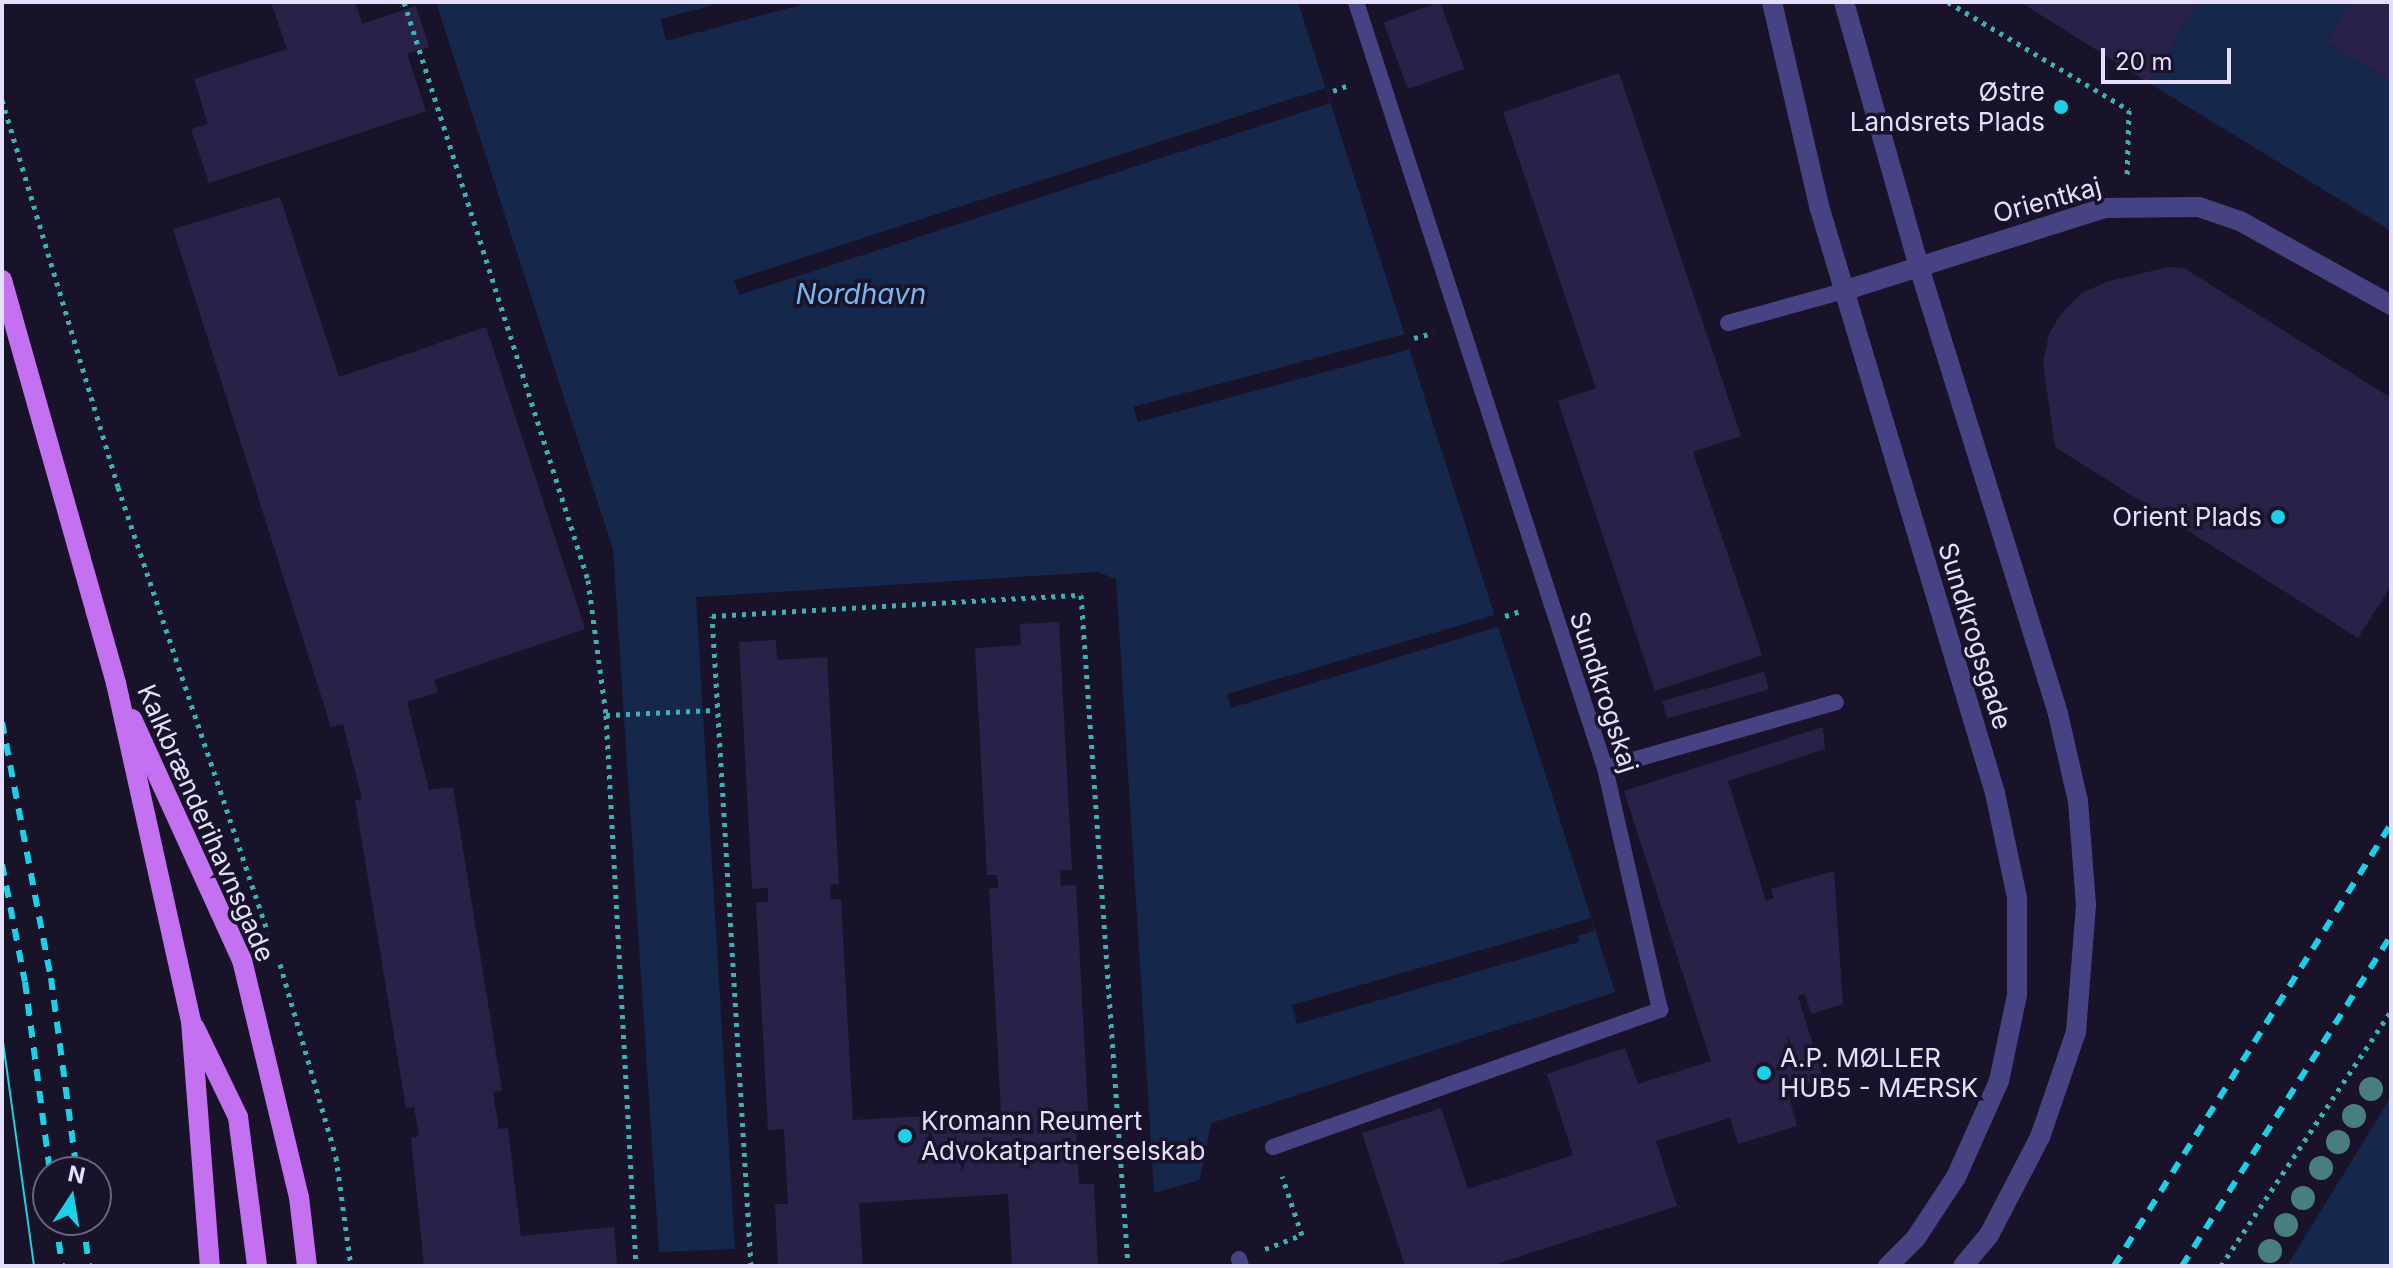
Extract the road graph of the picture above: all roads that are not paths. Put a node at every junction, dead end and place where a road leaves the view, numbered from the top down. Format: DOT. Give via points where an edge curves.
graph roads {
  1 [pos="1356,2"];
  2 [pos="1772,2"];
  3 [pos="1844,2"];
  4 [pos="1919,267"];
  5 [pos="2,280"];
  6 [pos="1843,291"];
  7 [pos="2391,305"];
  8 [pos="1728,323"];
  9 [pos="116,683"];
  10 [pos="1836,702"];
  11 [pos="1605,768"];
  12 [pos="191,1021"];
  13 [pos="1273,1147"];
  14 [pos="210,1266"];
  15 [pos="257,1266"];
  16 [pos="307,1266"];
  17 [pos="1888,1266"];
  18 [pos="1963,1266"];
  1 -- 11 [label="lane, Sundkrogskaj"];
  2 -- 6 [label="street, Sundkrogsgade" via="1790,94"];
  3 -- 4 [label="street"];
  4 -- 6 [label="street, Orientkaj"];
  4 -- 7 [label="street, Orientkaj" via="2053,220 2127,207 2199,207 2240,221"];
  4 -- 18 [label="street" via="2058,714 2078,801 2086,905 2076,1032 2050,1107 1989,1235"];
  5 -- 9 [label="main road, Kalkbrænderihavnsgade"];
  6 -- 8 [label="lane"];
  6 -- 17 [label="street, Sundkrogsgade" via="1991,778 2017,897 2017,995 1999,1081 1956,1177 1916,1238"];
  9 -- 12 [label="main road, Kalkbrænderihavnsgade"];
  9 -- 16 [label="main road, Kalkbrænderihavnsgade" via="242,960 299,1197"];
  10 -- 11 [label="lane"];
  11 -- 13 [label="lane, Sundkrogskaj" via="1660,1010"];
  12 -- 14 [label="main road, Kalkbrænderihavnsgade"];
  12 -- 15 [label="main road" via="238,1117"];
}
